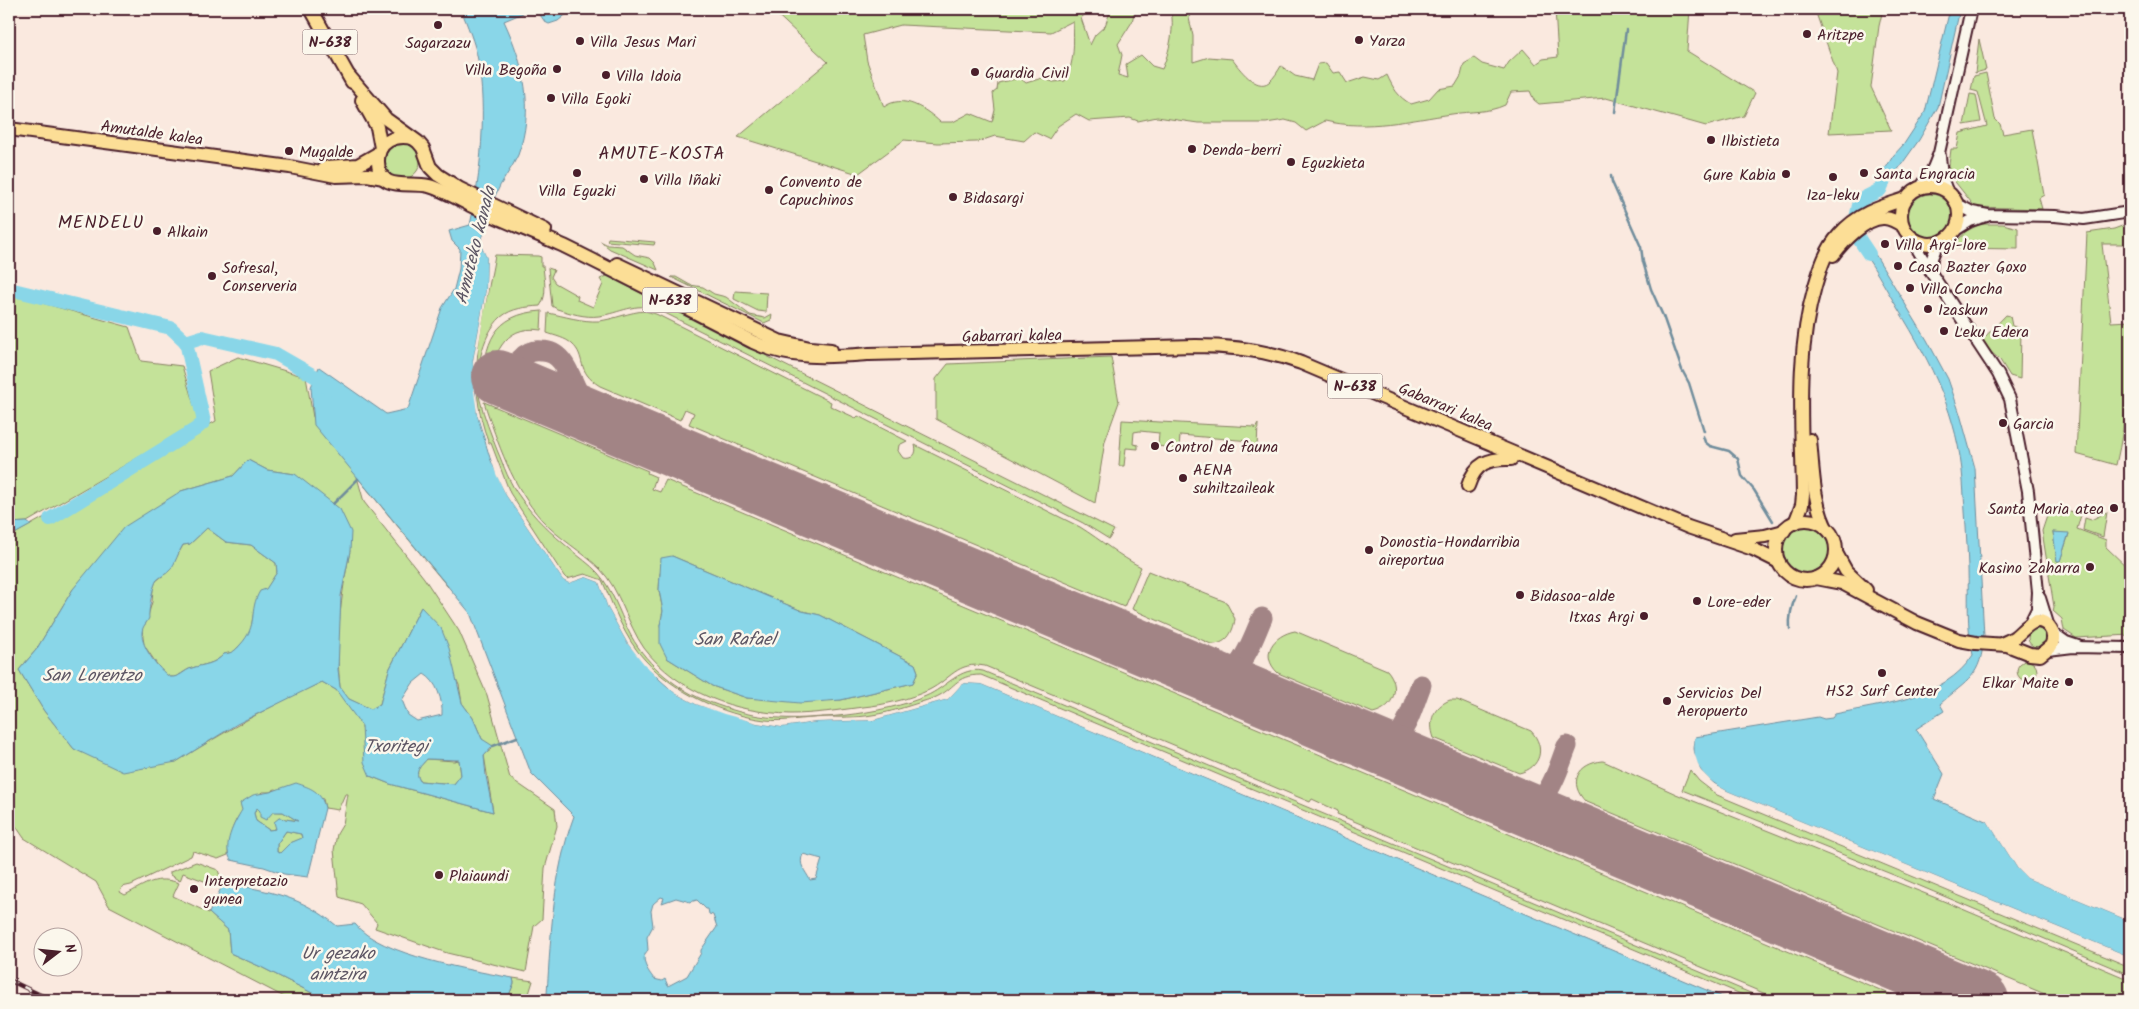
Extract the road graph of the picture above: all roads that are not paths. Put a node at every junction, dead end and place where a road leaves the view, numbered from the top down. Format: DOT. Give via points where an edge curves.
graph roads {
  1 [pos="311,9"];
  2 [pos="1971,9"];
  3 [pos="349,76"];
  4 [pos="9,129"];
  5 [pos="412,138"];
  6 [pos="1941,146"];
  7 [pos="380,150"];
  8 [pos="426,159"];
  9 [pos="290,167"];
  10 [pos="384,178"];
  11 [pos="408,185"];
  12 [pos="1921,187"];
  13 [pos="1947,192"];
  14 [pos="458,193"];
  15 [pos="1905,199"];
  16 [pos="1957,204"];
  17 [pos="2130,212"];
  18 [pos="1874,215"];
  19 [pos="1988,215"];
  20 [pos="503,216"];
  21 [pos="1906,231"];
  22 [pos="1954,231"];
  23 [pos="1849,232"];
  24 [pos="1938,243"];
  25 [pos="1932,274"];
  26 [pos="1156,348"];
  27 [pos="869,354"];
  28 [pos="1298,370"];
  29 [pos="1342,381"];
  30 [pos="1511,459"];
  31 [pos="1575,480"];
  32 [pos="1468,486"];
  33 [pos="1795,523"];
  34 [pos="1826,528"];
  35 [pos="1784,531"];
  36 [pos="1725,539"];
  37 [pos="1836,553"];
  38 [pos="1779,562"];
  39 [pos="1816,578"];
  40 [pos="2038,592"];
  41 [pos="1892,609"];
  42 [pos="2026,627"];
  43 [pos="2051,630"];
  44 [pos="2001,644"];
  45 [pos="2081,647"];
  46 [pos="2130,648"];
  47 [pos="2048,650"];
  48 [pos="2026,651"];
  1 -- 3 [label="main road, N-638"];
  2 -- 6 [label="street"];
  3 -- 5 [label="main road, N-638" via="386,119"];
  3 -- 7 [label="main road, N-638" via="377,127"];
  4 -- 9 [label="main road, Amutalde kalea"];
  5 -- 7 [label="main road" via="394,138"];
  5 -- 8 [label="main road, N-638" via="423,148"];
  6 -- 12 [label="street"];
  6 -- 13 [label="street" via="1941,170"];
  7 -- 9 [label="main road, Amutalde kalea" via="365,162 351,167"];
  7 -- 10 [label="main road, N-638" via="379,169"];
  8 -- 11 [label="main road" via="422,175"];
  8 -- 14 [label="main road, N-638" via="438,176"];
  9 -- 10 [label="main road, Amutalde kalea" via="336,176"];
  10 -- 11 [label="main road, N-638" via="395,185"];
  11 -- 14 [label="main road, N-638"];
  12 -- 13 [label="main road" via="1932,186"];
  12 -- 15 [label="main road"];
  13 -- 16 [label="main road"];
  14 -- 20 [label="main road, N-638"];
  15 -- 18 [label="main road"];
  15 -- 21 [label="main road" via="1901,212"];
  16 -- 19 [label="street" via="1972,212"];
  16 -- 22 [label="main road" via="1959,220"];
  17 -- 19 [label="street" via="2084,219"];
  18 -- 21 [label="main road" via="1887,218"];
  18 -- 23 [label="main road"];
  19 -- 22 [label="street"];
  20 -- 27 [label="main road, Gabarrari kalea / N-638" via="779,341"];
  20 -- 27 [label="main road, Gabarrari kalea / N-638" via="777,352 808,357"];
  21 -- 24 [label="main road" via="1921,243"];
  21 -- 25 [label="street"];
  22 -- 24 [label="main road"];
  23 -- 33 [label="main road" via="1839,234 1819,271 1802,342 1804,495"];
  23 -- 34 [label="main road" via="1823,273 1806,343 1805,395 1815,494"];
  24 -- 25 [label="street" via="1932,258"];
  25 -- 40 [label="street" via="1998,374 2010,398 2029,499"];
  26 -- 27 [label="main road, Gabarrari kalea / N-638"];
  26 -- 28 [label="main road, Gabarrari kalea / N-638" via="1239,354 1264,358"];
  26 -- 29 [label="main road, Gabarrari kalea / N-638" via="1250,348 1284,357"];
  28 -- 29 [label="main road"];
  28 -- 30 [label="main road, Gabarrari kalea / N-638"];
  29 -- 31 [label="main road, Gabarrari kalea / N-638"];
  30 -- 31 [label="main road, Gabarrari kalea / N-638"];
  30 -- 32 [label="main road" via="1483,463 1474,472"];
  31 -- 36 [label="main road, Gabarrari kalea / N-638"];
  33 -- 34 [label="main road" via="1815,522"];
  33 -- 35 [label="main road, N-638"];
  34 -- 37 [label="main road" via="1835,542"];
  35 -- 36 [label="main road, N-638" via="1755,538"];
  35 -- 38 [label="main road" via="1778,543"];
  36 -- 38 [label="main road, N-638"];
  37 -- 39 [label="main road" via="1830,568"];
  37 -- 41 [label="main road" via="1853,578"];
  38 -- 39 [label="main road, N-638" via="1795,578"];
  39 -- 41 [label="main road" via="1842,583"];
  40 -- 42 [label="street" via="2037,609"];
  40 -- 43 [label="street"];
  41 -- 44 [label="main road" via="1960,640"];
  42 -- 43 [label="main road" via="2040,622"];
  42 -- 44 [label="main road"];
  42 -- 48 [label="main road" via="2021,644"];
  43 -- 45 [label="street" via="2066,642"];
  43 -- 47 [label="main road" via="2053,642"];
  44 -- 48 [label="main road"];
  45 -- 46 [label="street"];
  45 -- 47 [label="street"];
  47 -- 48 [label="main road" via="2040,655"];
}
